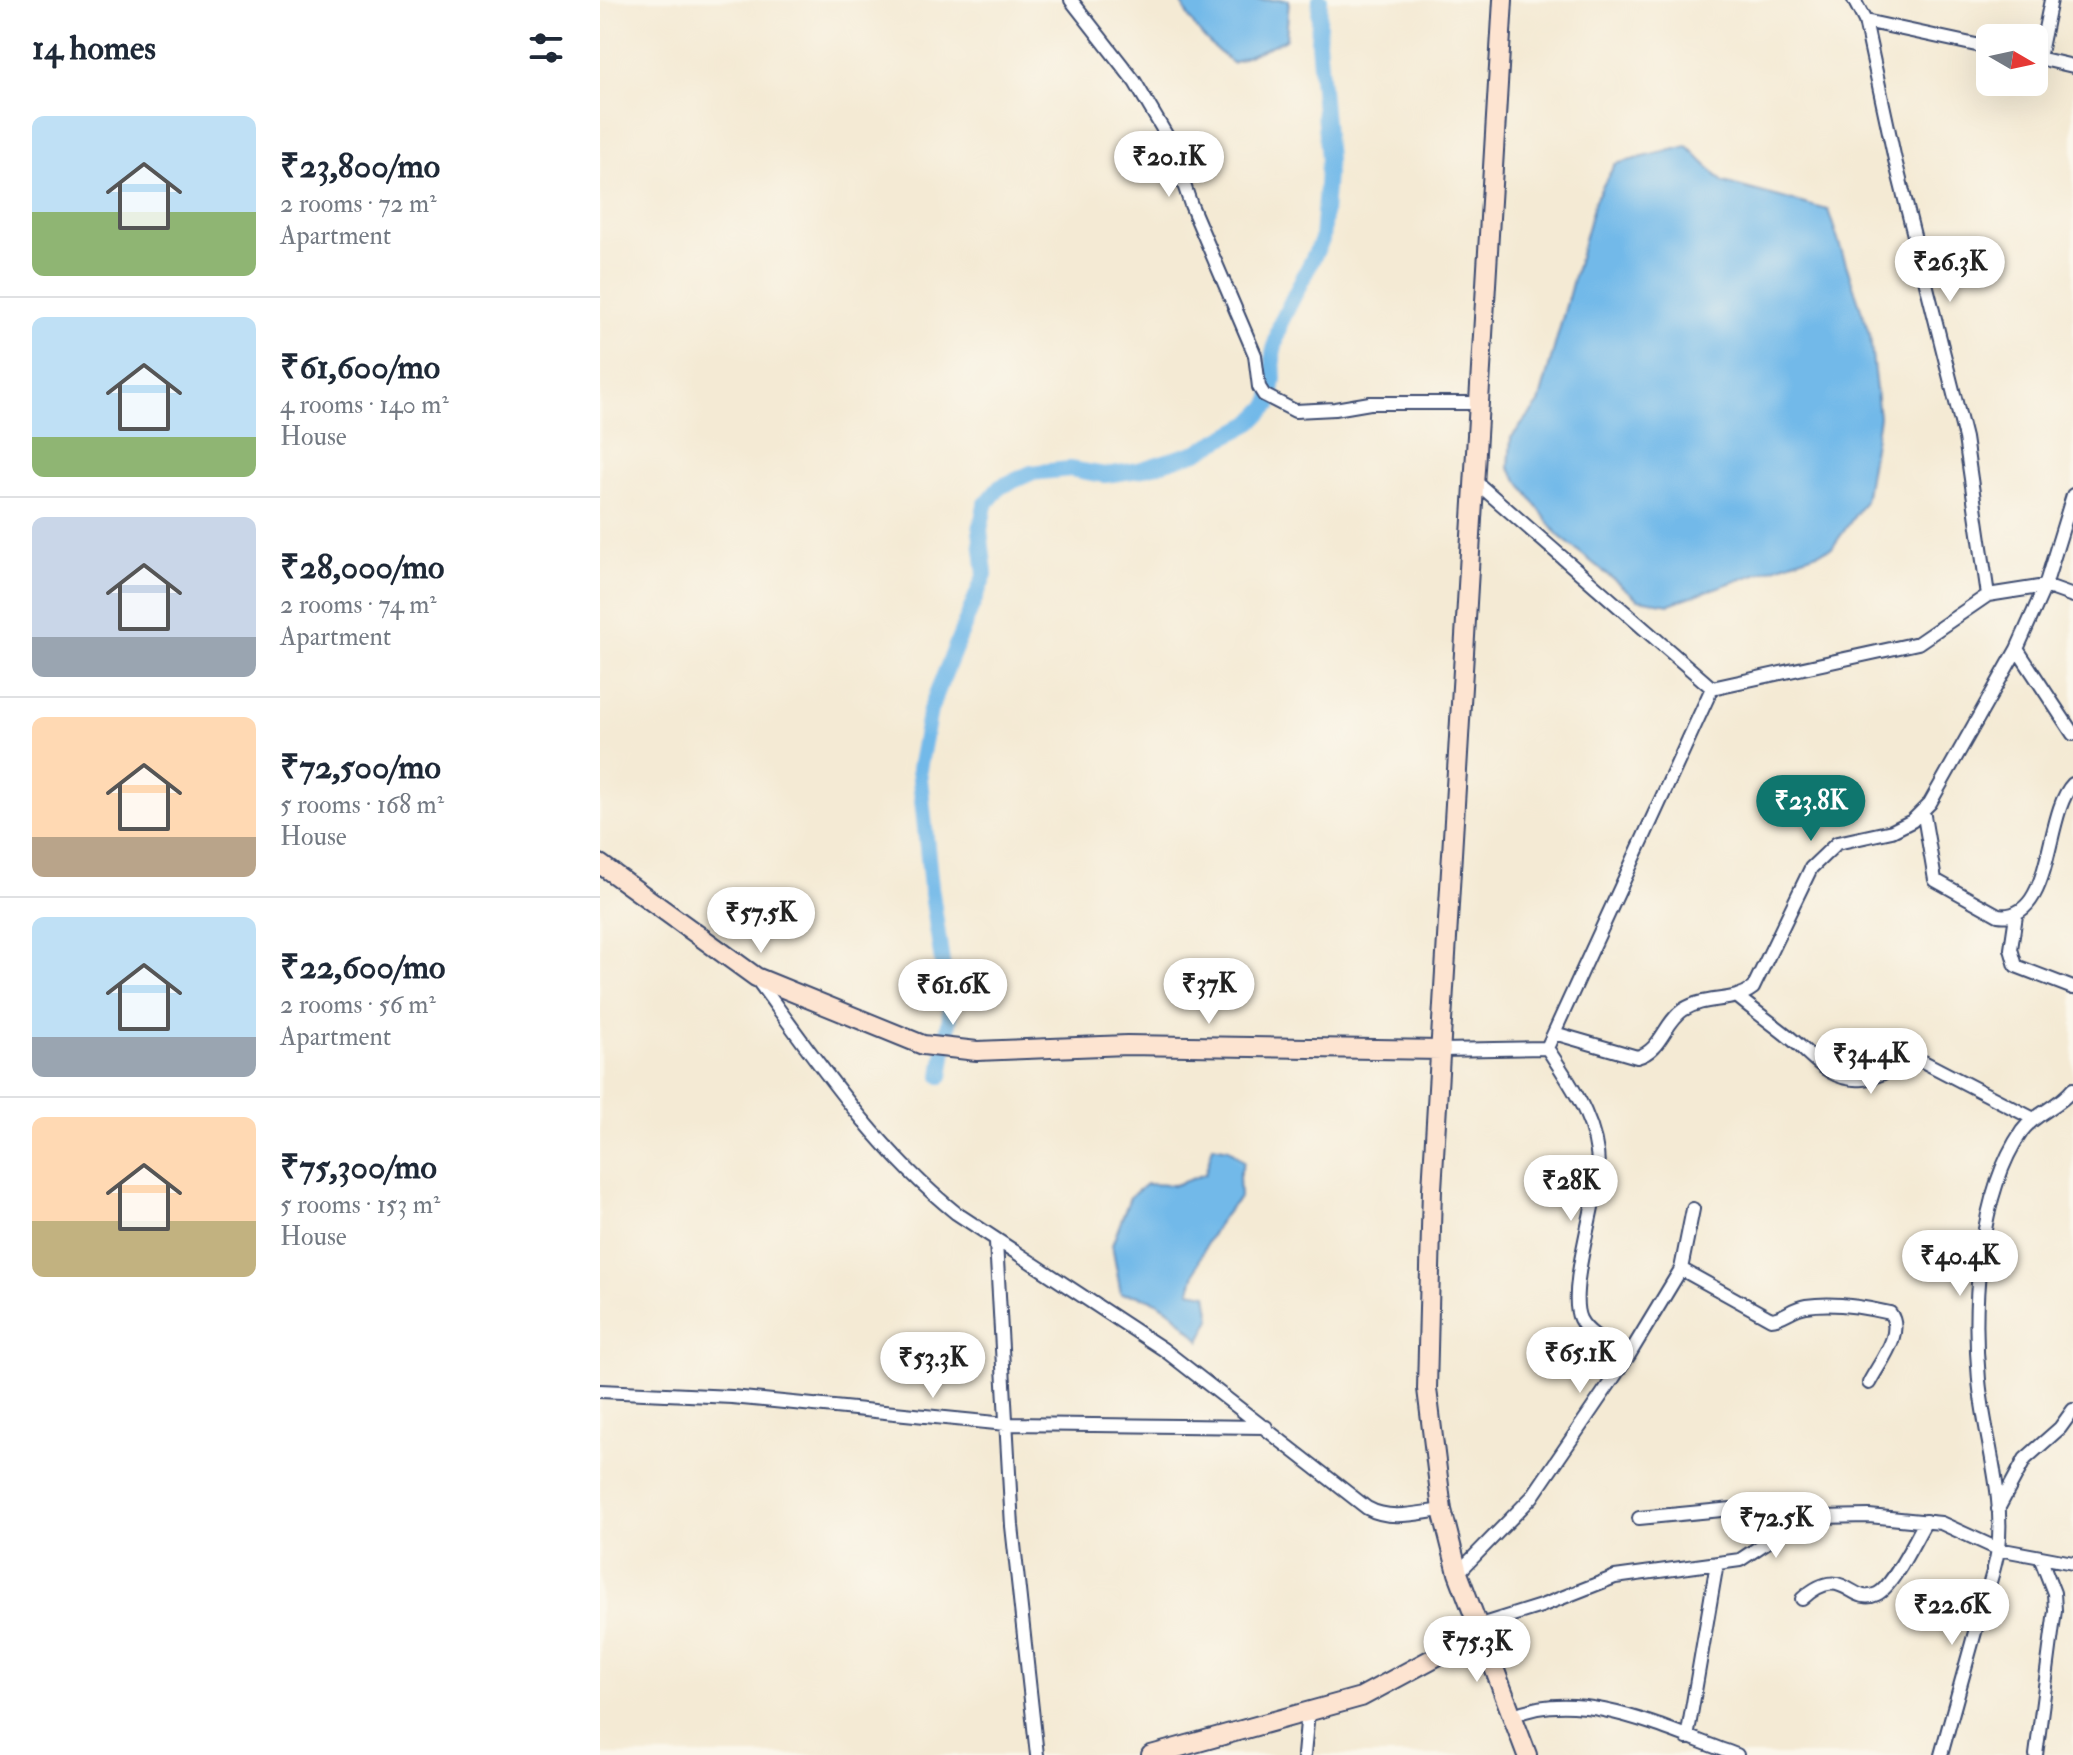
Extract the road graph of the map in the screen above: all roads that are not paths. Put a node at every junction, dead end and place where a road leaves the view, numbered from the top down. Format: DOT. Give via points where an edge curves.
graph roads {
  1 [pos="1071,0"];
  2 [pos="1503,0"];
  3 [pos="1854,0"];
  4 [pos="2051,0"];
  5 [pos="1865,21"];
  6 [pos="2045,24"];
  7 [pos="1976,45"];
  8 [pos="2048,61"];
  9 [pos="2073,66"];
  10 [pos="1480,403"];
  11 [pos="1476,482"];
  12 [pos="2073,495"];
  13 [pos="2045,586"];
  14 [pos="1988,595"];
  15 [pos="2073,596"];
  16 [pos="2017,649"];
  17 [pos="1712,688"];
  18 [pos="2073,734"];
  19 [pos="2073,784"];
  20 [pos="1923,810"];
  21 [pos="600,864"];
  22 [pos="2016,915"];
  23 [pos="756,977"];
  24 [pos="2073,988"];
  25 [pos="1739,998"];
  26 [pos="1554,1033"];
  27 [pos="1547,1048"];
  28 [pos="1441,1050"];
  29 [pos="2073,1089"];
  30 [pos="2034,1119"];
  31 [pos="1693,1209"];
  32 [pos="996,1242"];
  33 [pos="1681,1269"];
  34 [pos="1629,1355"];
  35 [pos="1869,1383"];
  36 [pos="600,1391"];
  37 [pos="2073,1410"];
  38 [pos="1006,1424"];
  39 [pos="1266,1427"];
  40 [pos="1442,1510"];
  41 [pos="1997,1512"];
  42 [pos="1639,1518"];
  43 [pos="1926,1521"];
  44 [pos="1797,1522"];
  45 [pos="1998,1549"];
  46 [pos="2040,1557"];
  47 [pos="1717,1563"];
  48 [pos="2073,1563"];
  49 [pos="1458,1573"];
  50 [pos="1802,1599"];
  51 [pos="1479,1629"];
  52 [pos="1509,1709"];
  53 [pos="1308,1711"];
  54 [pos="1687,1738"];
  55 [pos="1037,1755"];
  56 [pos="1151,1755"];
  57 [pos="1304,1755"];
  58 [pos="1527,1755"];
  59 [pos="1737,1755"];
  60 [pos="1941,1755"];
  61 [pos="2036,1755"];
  1 -- 10 [label="street" via="1135,82 1168,138 1255,355 1264,395 1295,411 1370,403"];
  2 -- 10 [label="main road"];
  3 -- 5 [label="street"];
  4 -- 6 [label="street"];
  5 -- 7 [label="street"];
  5 -- 14 [label="street" via="1965,438"];
  8 -- 9 [label="street"];
  10 -- 11 [label="main road"];
  11 -- 17 [label="street"];
  11 -- 28 [label="main road"];
  12 -- 13 [label="street"];
  13 -- 14 [label="street"];
  13 -- 15 [label="street"];
  13 -- 16 [label="street"];
  14 -- 17 [label="street" via="1918,643"];
  16 -- 18 [label="street"];
  16 -- 20 [label="street" via="1946,779"];
  17 -- 26 [label="street"];
  19 -- 22 [label="street" via="2062,801 2039,884"];
  20 -- 22 [label="street" via="1935,880 1998,915"];
  20 -- 25 [label="street" via="1892,831 1837,843 1811,868 1753,988"];
  21 -- 23 [label="main road"];
  22 -- 24 [label="street" via="2011,949 2016,966"];
  23 -- 28 [label="main road" via="923,1045 977,1051 1127,1045"];
  23 -- 32 [label="street" via="829,1079 931,1193"];
  25 -- 26 [label="street" via="1698,1001 1679,1012 1649,1054 1637,1057"];
  25 -- 30 [label="street" via="1835,1075 1868,1079 1909,1060 1922,1061"];
  26 -- 27 [label="street"];
  27 -- 28 [label="street"];
  27 -- 34 [label="street" via="1583,1106 1595,1143 1598,1171 1577,1294 1580,1319 1593,1334"];
  28 -- 40 [label="main road" via="1427,1389"];
  29 -- 30 [label="street" via="2062,1103"];
  30 -- 41 [label="street" via="2008,1158 1989,1216 1978,1277 1979,1379"];
  31 -- 33 [label="street"];
  32 -- 38 [label="street"];
  32 -- 39 [label="street" via="1103,1307"];
  33 -- 34 [label="street"];
  33 -- 35 [label="street" via="1771,1319 1807,1305 1890,1313 1896,1332"];
  34 -- 49 [label="street" via="1532,1497"];
  36 -- 38 [label="street" via="732,1397"];
  37 -- 41 [label="street" via="2025,1459"];
  38 -- 39 [label="street"];
  38 -- 55 [label="street"];
  39 -- 40 [label="street" via="1378,1514"];
  40 -- 49 [label="main road"];
  41 -- 45 [label="street"];
  42 -- 44 [label="street" via="1763,1506"];
  43 -- 44 [label="street" via="1841,1515"];
  43 -- 45 [label="street"];
  43 -- 50 [label="street" via="1877,1594 1866,1596 1828,1582"];
  44 -- 47 [label="street" via="1757,1552"];
  45 -- 46 [label="street"];
  45 -- 60 [label="street"];
  46 -- 48 [label="street"];
  46 -- 61 [label="street" via="2055,1610"];
  47 -- 51 [label="street" via="1615,1577"];
  47 -- 54 [label="street"];
  49 -- 51 [label="main road"];
  51 -- 52 [label="main road"];
  51 -- 53 [label="main road" via="1361,1697"];
  52 -- 54 [label="street" via="1587,1707"];
  52 -- 58 [label="main road"];
  53 -- 56 [label="main road"];
  53 -- 57 [label="street"];
  54 -- 59 [label="street"];
}
